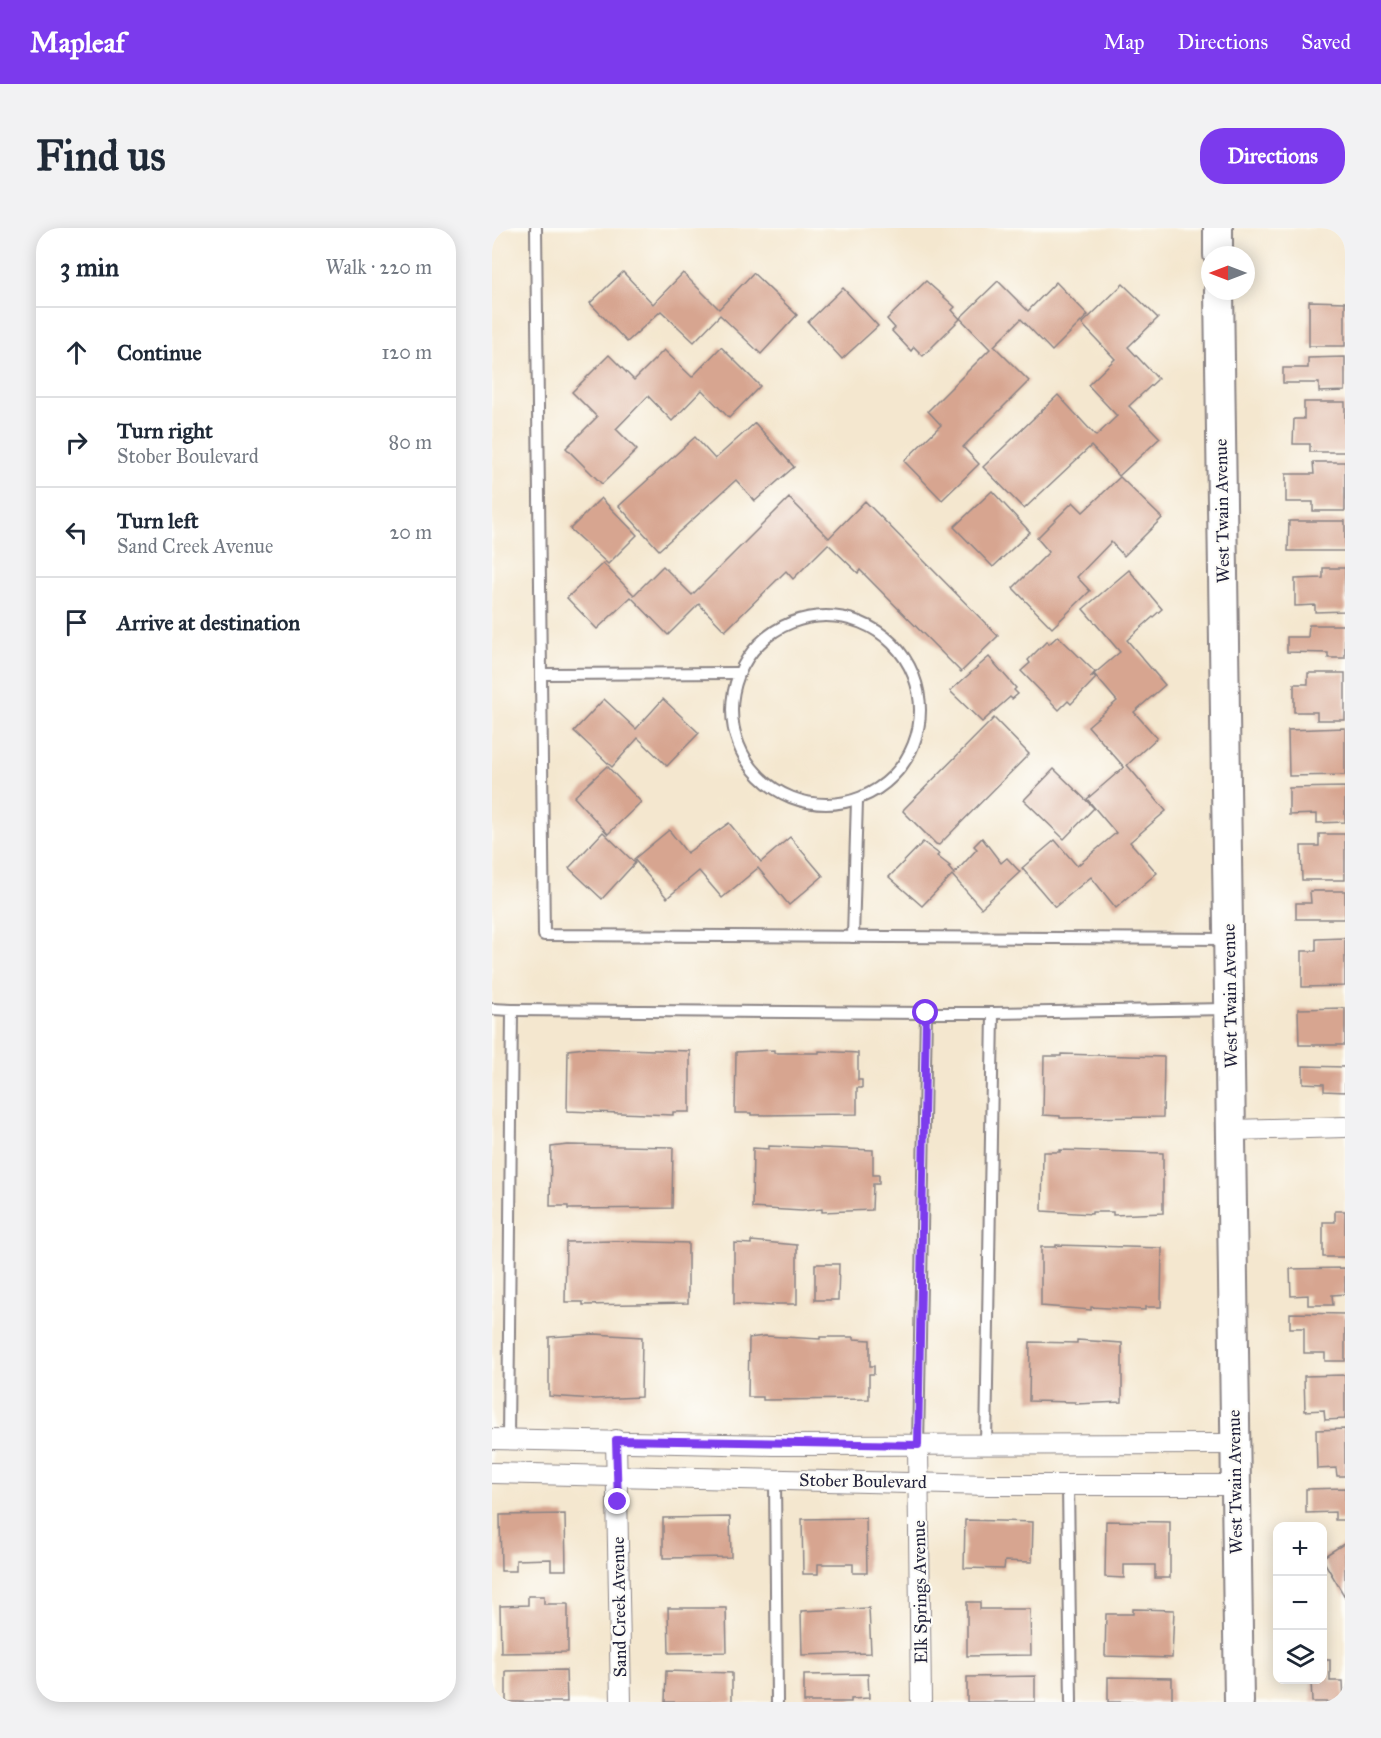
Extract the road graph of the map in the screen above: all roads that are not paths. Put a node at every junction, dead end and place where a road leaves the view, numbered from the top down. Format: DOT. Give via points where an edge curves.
graph roads {
  1 [pos="536,228"];
  2 [pos="1218,228"];
  3 [pos="1218,246"];
  4 [pos="1219,300"];
  5 [pos="740,673"];
  6 [pos="541,674"];
  7 [pos="857,800"];
  8 [pos="853,937"];
  9 [pos="1229,939"];
  10 [pos="492,1009"];
  11 [pos="1230,1009"];
  12 [pos="512,1010"];
  13 [pos="926,1013"];
  14 [pos="993,1013"];
  15 [pos="1345,1127"];
  16 [pos="1232,1130"];
  17 [pos="500,1439"];
  18 [pos="616,1440"];
  19 [pos="1234,1444"];
  20 [pos="918,1445"];
  21 [pos="986,1446"];
  22 [pos="492,1473"];
  23 [pos="617,1475"];
  24 [pos="776,1479"];
  25 [pos="919,1482"];
  26 [pos="1234,1485"];
  27 [pos="1068,1486"];
  28 [pos="621,1702"];
  29 [pos="777,1702"];
  30 [pos="921,1702"];
  31 [pos="1071,1702"];
  32 [pos="1239,1702"];
  1 -- 6 [label="lane"];
  2 -- 3 [label="main road"];
  4 -- 9 [label="main road, West Twain Avenue"];
  5 -- 6 [label="lane"];
  5 -- 7 [label="lane" via="732,708 733,726 738,744 757,775 770,787 803,802 839,804"];
  5 -- 7 [label="lane" via="773,632 806,618 842,617 860,622 892,643 905,658 916,684 918,732 902,767 889,781"];
  6 -- 8 [label="lane" via="544,935"];
  7 -- 8 [label="lane"];
  8 -- 9 [label="lane"];
  9 -- 11 [label="main road, West Twain Avenue"];
  10 -- 12 [label="lane"];
  11 -- 14 [label="lane"];
  11 -- 16 [label="main road, West Twain Avenue"];
  12 -- 13 [label="lane"];
  12 -- 17 [label="lane" via="510,1375"];
  13 -- 14 [label="lane"];
  13 -- 20 [label="lane"];
  14 -- 21 [label="lane"];
  15 -- 16 [label="street"];
  16 -- 19 [label="main road, West Twain Avenue"];
  17 -- 18 [label="street, Stober Boulevard"];
  18 -- 20 [label="street, Stober Boulevard"];
  18 -- 23 [label="street, Sand Creek Avenue"];
  19 -- 21 [label="street, Stober Boulevard"];
  19 -- 26 [label="main road, West Twain Avenue"];
  20 -- 21 [label="street, Stober Boulevard"];
  20 -- 25 [label="street, Elk Springs Avenue"];
  22 -- 23 [label="street, Stober Boulevard"];
  23 -- 24 [label="street, Stober Boulevard"];
  23 -- 28 [label="street, Sand Creek Avenue"];
  24 -- 25 [label="street, Stober Boulevard"];
  24 -- 29 [label="lane"];
  25 -- 27 [label="street, Stober Boulevard"];
  25 -- 30 [label="street, Elk Springs Avenue"];
  26 -- 27 [label="street, Stober Boulevard"];
  26 -- 32 [label="main road, West Twain Avenue"];
  27 -- 31 [label="lane"];
}
